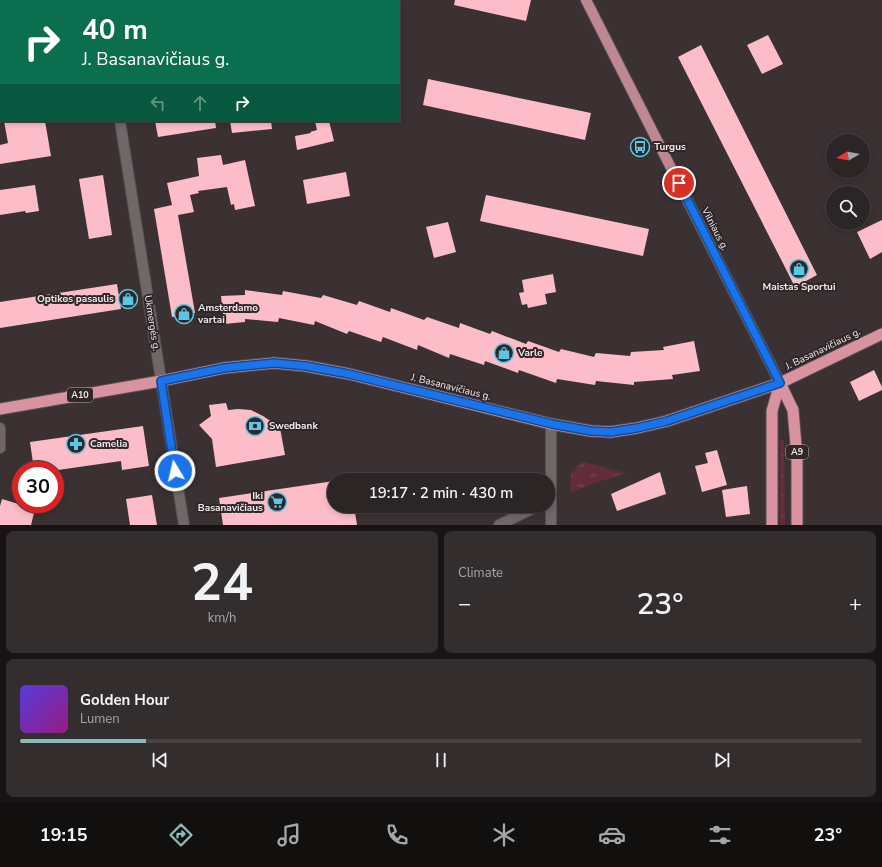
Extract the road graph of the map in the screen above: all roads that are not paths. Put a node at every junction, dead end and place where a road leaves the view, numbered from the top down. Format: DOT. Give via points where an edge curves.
graph roads {
  1 [pos="586,0"];
  2 [pos="120,122"];
  3 [pos="882,334"];
  4 [pos="161,381"];
  5 [pos="780,383"];
  6 [pos="0,409"];
  7 [pos="552,424"];
  8 [pos="0,428"];
  9 [pos="0,448"];
  10 [pos="551,473"];
  11 [pos="524,513"];
  12 [pos="550,513"];
  13 [pos="184,525"];
  14 [pos="499,525"];
  15 [pos="551,525"];
  16 [pos="772,525"];
  17 [pos="797,525"];
  1 -- 5 [label="main road, Vilniaus g."];
  2 -- 4 [label="street, Ukmergės g."];
  3 -- 5 [label="highway, J. Basanavičiaus g."];
  4 -- 6 [label="highway, J. Basanavičiaus g. / A10"];
  4 -- 7 [label="highway, J. Basanavičiaus g. / A10" via="224,368 274,363 306,366"];
  4 -- 13 [label="street, Ukmergės g."];
  5 -- 7 [label="highway, J. Basanavičiaus g. / A10" via="667,421 637,428 611,432"];
  5 -- 16 [label="highway, A9" via="772,410"];
  5 -- 17 [label="highway, Vilniaus g. / A9" via="793,410 797,457"];
  7 -- 10 [label="street"];
  8 -- 9 [label="street"];
  11 -- 14 [label="street"];
  12 -- 15 [label="street"];
}
